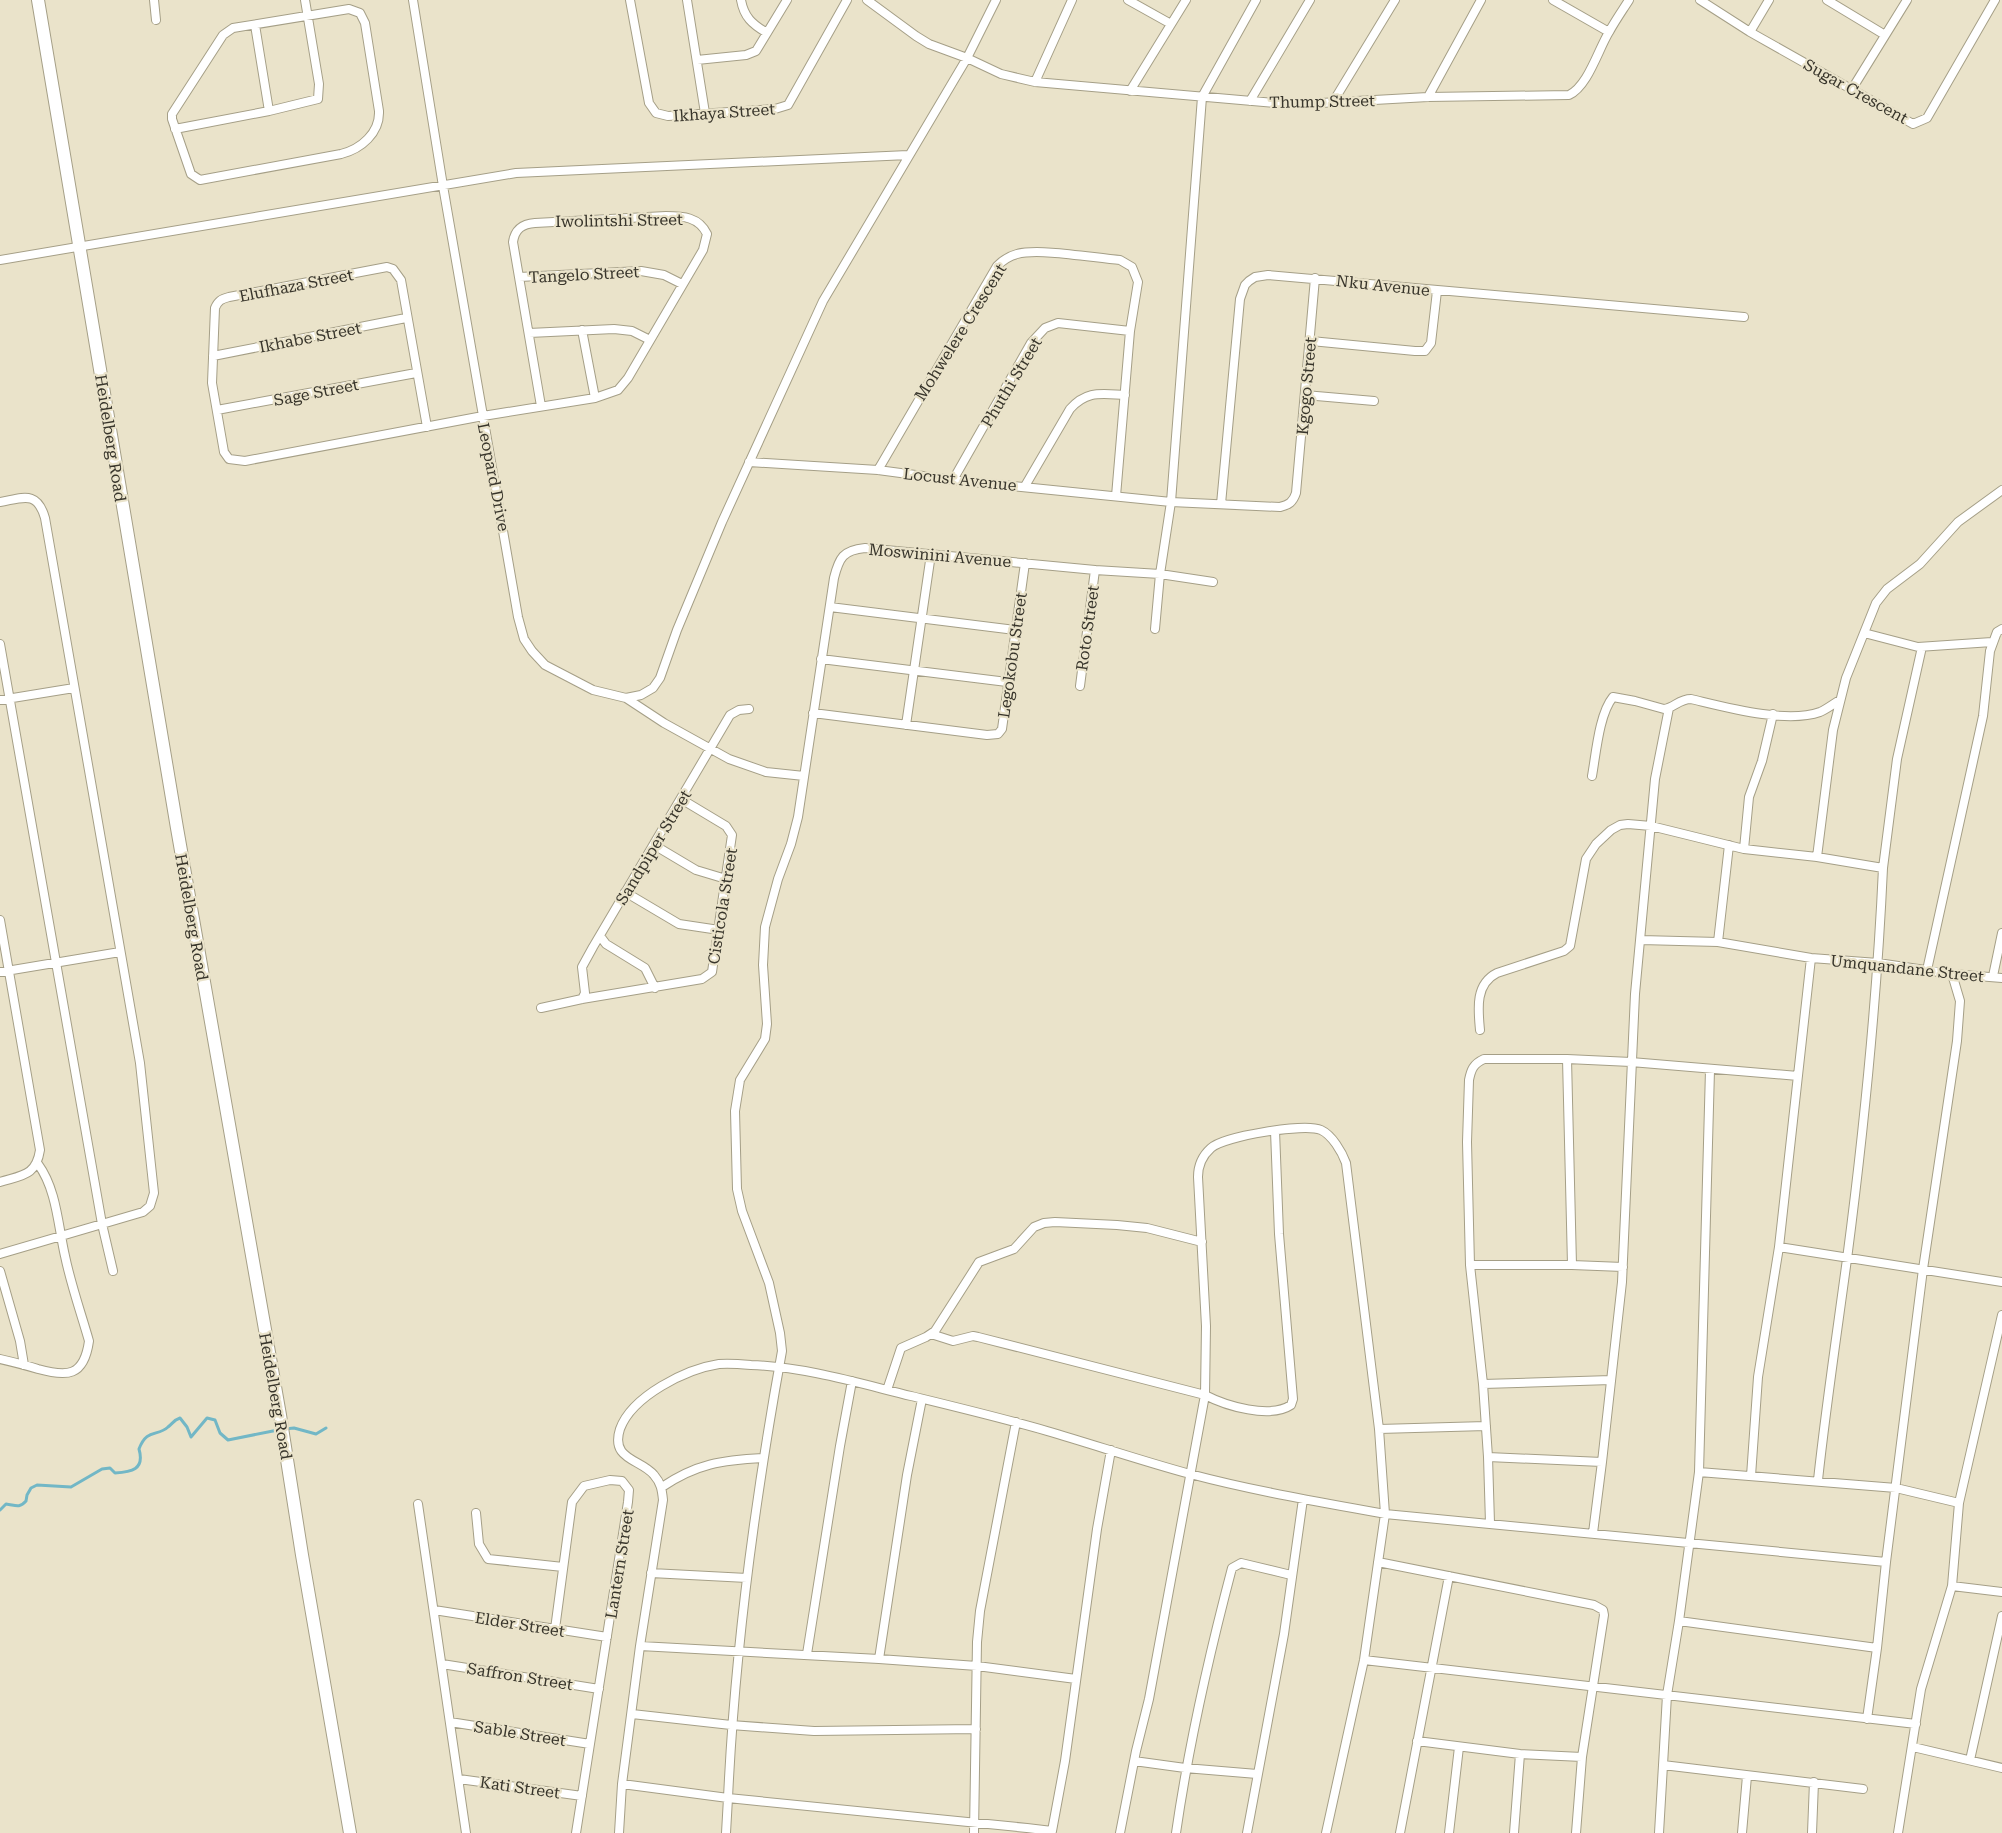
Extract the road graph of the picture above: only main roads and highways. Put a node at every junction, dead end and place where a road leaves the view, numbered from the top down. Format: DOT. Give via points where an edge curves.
graph roads {
  1 [pos="38,0"];
  2 [pos="350,1833"];
  1 -- 2 [label="main road, Heidelberg Road"];
}
